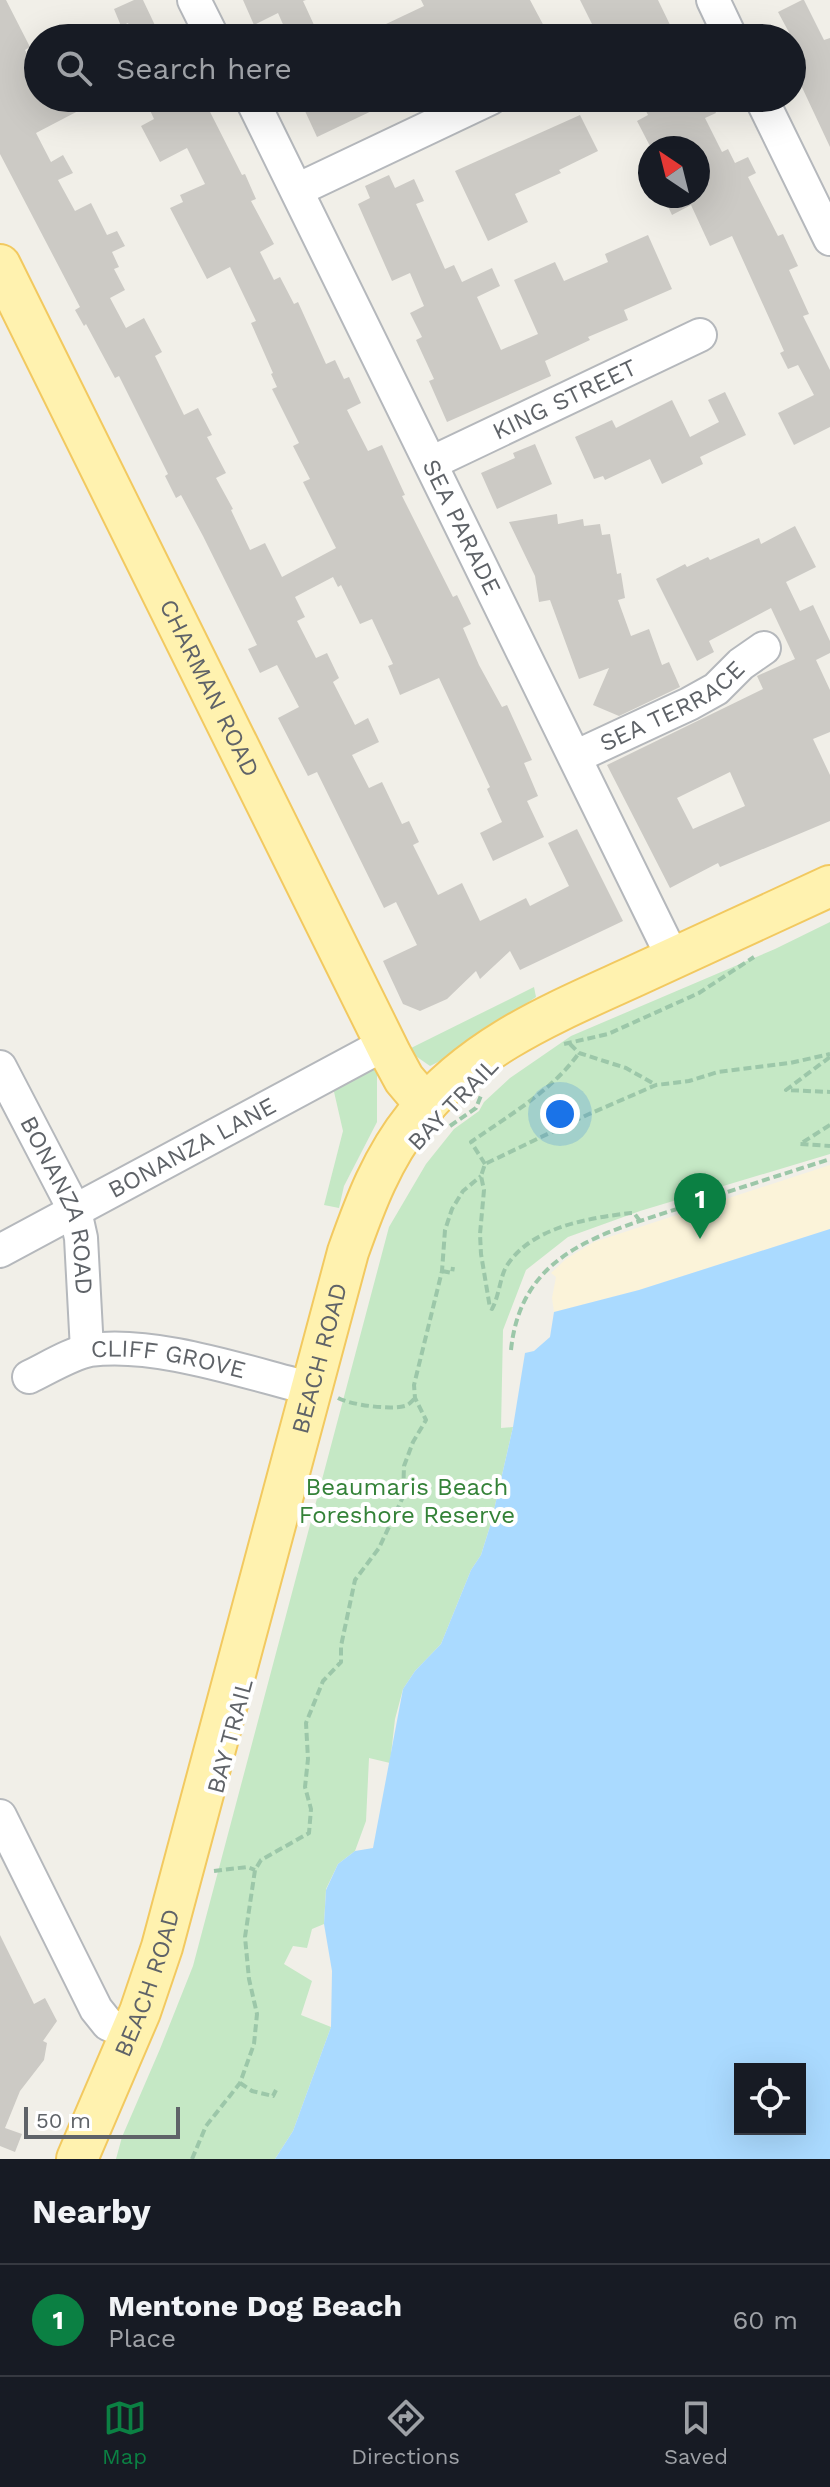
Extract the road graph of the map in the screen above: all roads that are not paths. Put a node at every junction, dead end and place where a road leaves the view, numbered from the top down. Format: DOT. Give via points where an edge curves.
graph roads {
  1 [pos="194,0"];
  2 [pos="713,0"];
  3 [pos="206,24"];
  4 [pos="724,24"];
  5 [pos="258,112"];
  6 [pos="461,112"];
  7 [pos="768,112"];
  8 [pos="297,190"];
  9 [pos="830,239"];
  10 [pos="0,265"];
  11 [pos="700,335"];
  12 [pos="431,463"];
  13 [pos="764,648"];
  14 [pos="575,757"];
  15 [pos="830,886"];
  16 [pos="673,958"];
  17 [pos="385,1044"];
  18 [pos="0,1067"];
  19 [pos="437,1116"];
  20 [pos="75,1211"];
  21 [pos="0,1251"];
  22 [pos="87,1350"];
  23 [pos="29,1377"];
  24 [pos="328,1399"];
  25 [pos="0,1816"];
  26 [pos="131,2034"];
  27 [pos="77,2159"];
  1 -- 3 [label="street"];
  2 -- 4 [label="street"];
  5 -- 8 [label="street, SEA PARADE"];
  6 -- 8 [label="street"];
  7 -- 9 [label="street"];
  8 -- 12 [label="street, SEA PARADE"];
  10 -- 17 [label="main road, CHARMAN ROAD"];
  11 -- 12 [label="street, KING STREET"];
  12 -- 14 [label="street, SEA PARADE"];
  13 -- 14 [label="street, SEA TERRACE" via="716,689"];
  14 -- 16 [label="street, SEA PARADE"];
  15 -- 16 [label="main road, BEACH ROAD"];
  16 -- 19 [label="main road, BEACH ROAD" via="504,1039 471,1062"];
  17 -- 19 [label="main road, CHARMAN ROAD" via="401,1075"];
  17 -- 20 [label="street, BONANZA LANE"];
  18 -- 20 [label="street, BONANZA ROAD"];
  19 -- 24 [label="main road, BEACH ROAD" via="398,1140 369,1193 348,1252"];
  20 -- 21 [label="street, BONANZA LANE"];
  20 -- 22 [label="street, BONANZA ROAD"];
  22 -- 23 [label="street, CLIFF GROVE"];
  22 -- 24 [label="street, CLIFF GROVE" via="162,1352"];
  24 -- 26 [label="main road, BEACH ROAD"];
  25 -- 26 [label="street" via="96,2009 108,2024"];
  26 -- 27 [label="main road, BEACH ROAD"];
}
